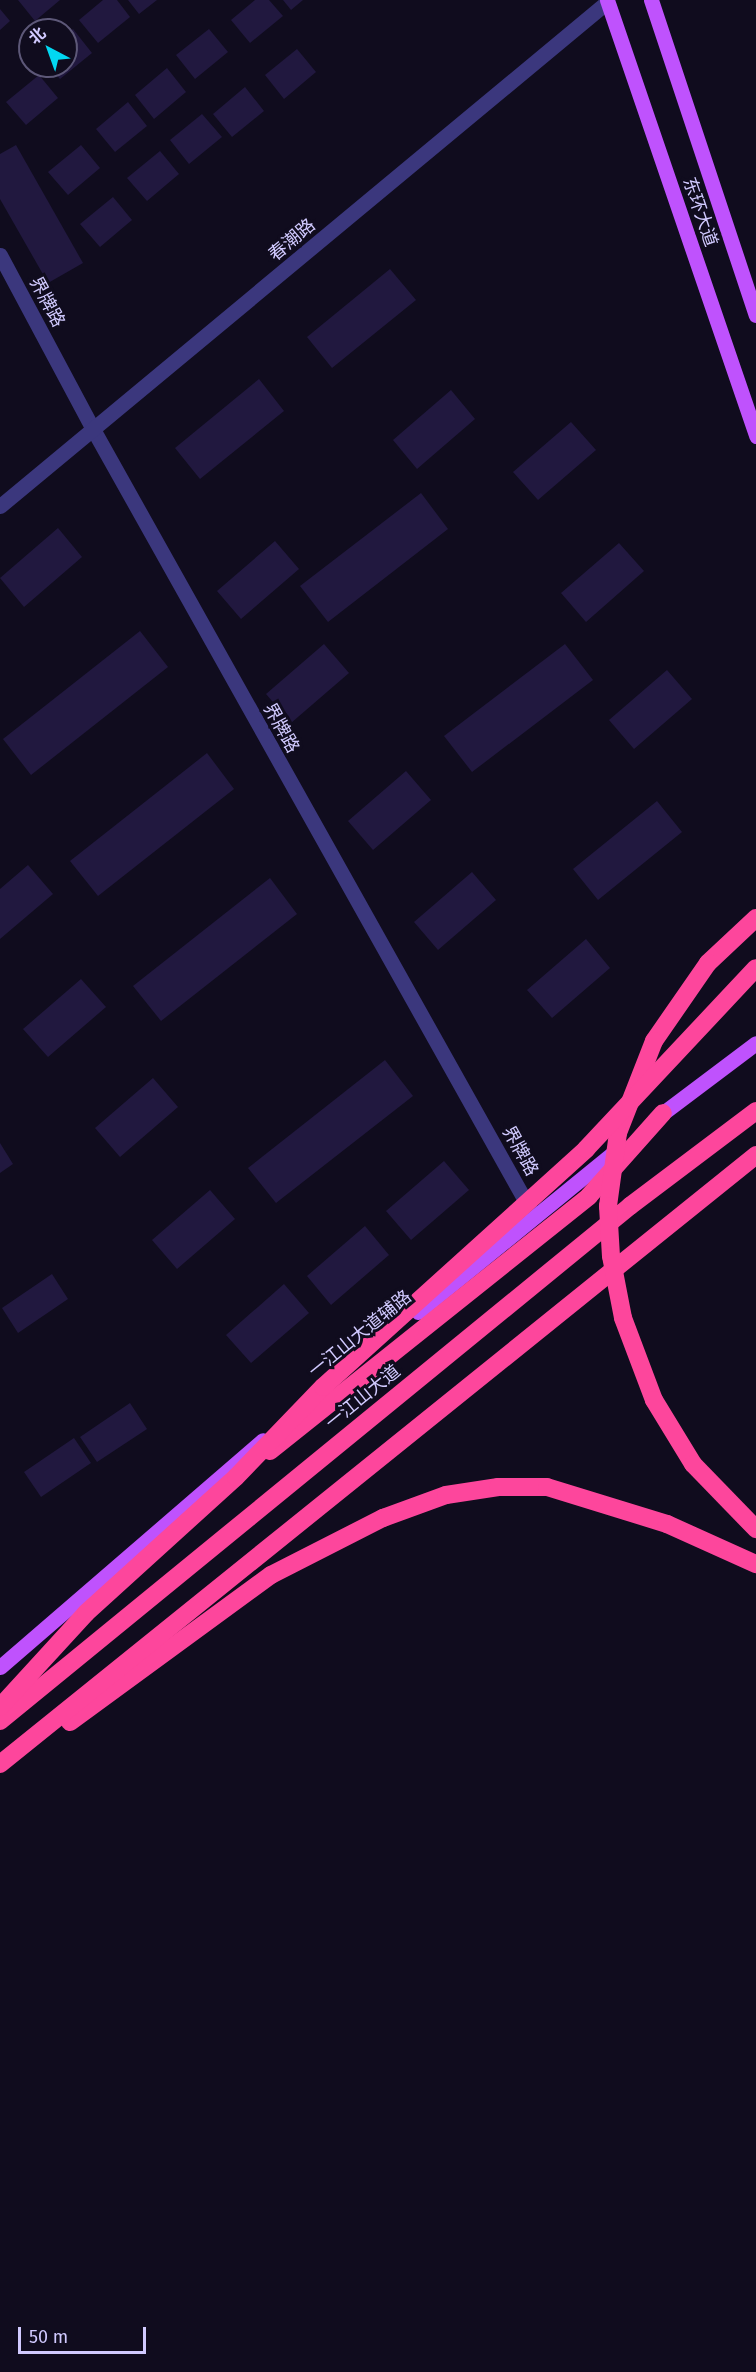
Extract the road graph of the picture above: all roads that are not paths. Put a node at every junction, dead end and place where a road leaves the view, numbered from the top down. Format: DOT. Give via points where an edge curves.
graph roads {
  1 [pos="651,0"];
  2 [pos="607,1"];
  3 [pos="0,255"];
  4 [pos="756,315"];
  5 [pos="94,431"];
  6 [pos="756,436"];
  7 [pos="0,506"];
  8 [pos="756,918"];
  9 [pos="756,968"];
  10 [pos="756,1043"];
  11 [pos="756,1111"];
  12 [pos="663,1113"];
  13 [pos="756,1155"];
  14 [pos="534,1217"];
  15 [pos="236,1478"];
  16 [pos="756,1529"];
  17 [pos="756,1564"];
  18 [pos="0,1667"];
  19 [pos="0,1707"];
  20 [pos="0,1721"];
  21 [pos="0,1764"];
  22 [pos="0,1772"];
  1 -- 4 [label="main road, 东环大道"];
  2 -- 5 [label="street, 春潮路"];
  2 -- 6 [label="main road, 东环大道"];
  3 -- 5 [label="street, 界牌路"];
  5 -- 7 [label="street, 春潮路"];
  5 -- 14 [label="street, 界牌路"];
  8 -- 16 [label="highway, bridge" via="689,986 645,1058 618,1133 608,1206 611,1256 623,1318 654,1400 693,1464"];
  9 -- 15 [label="highway, bridge" via="586,1149 323,1387"];
  10 -- 12 [label="main road, 一江山大道辅路"];
  11 -- 20 [label="highway, 一江山大道" via="621,1214"];
  12 -- 14 [label="main road, 一江山大道辅路"];
  12 -- 15 [label="highway, bridge" via="590,1196"];
  13 -- 21 [label="highway"];
  14 -- 18 [label="main road, 一江山大道辅路" via="213,1481"];
  15 -- 19 [label="highway, bridge" via="86,1613"];
  17 -- 22 [label="highway" via="667,1524 547,1487 498,1487 446,1495 383,1518 271,1575"];
}
